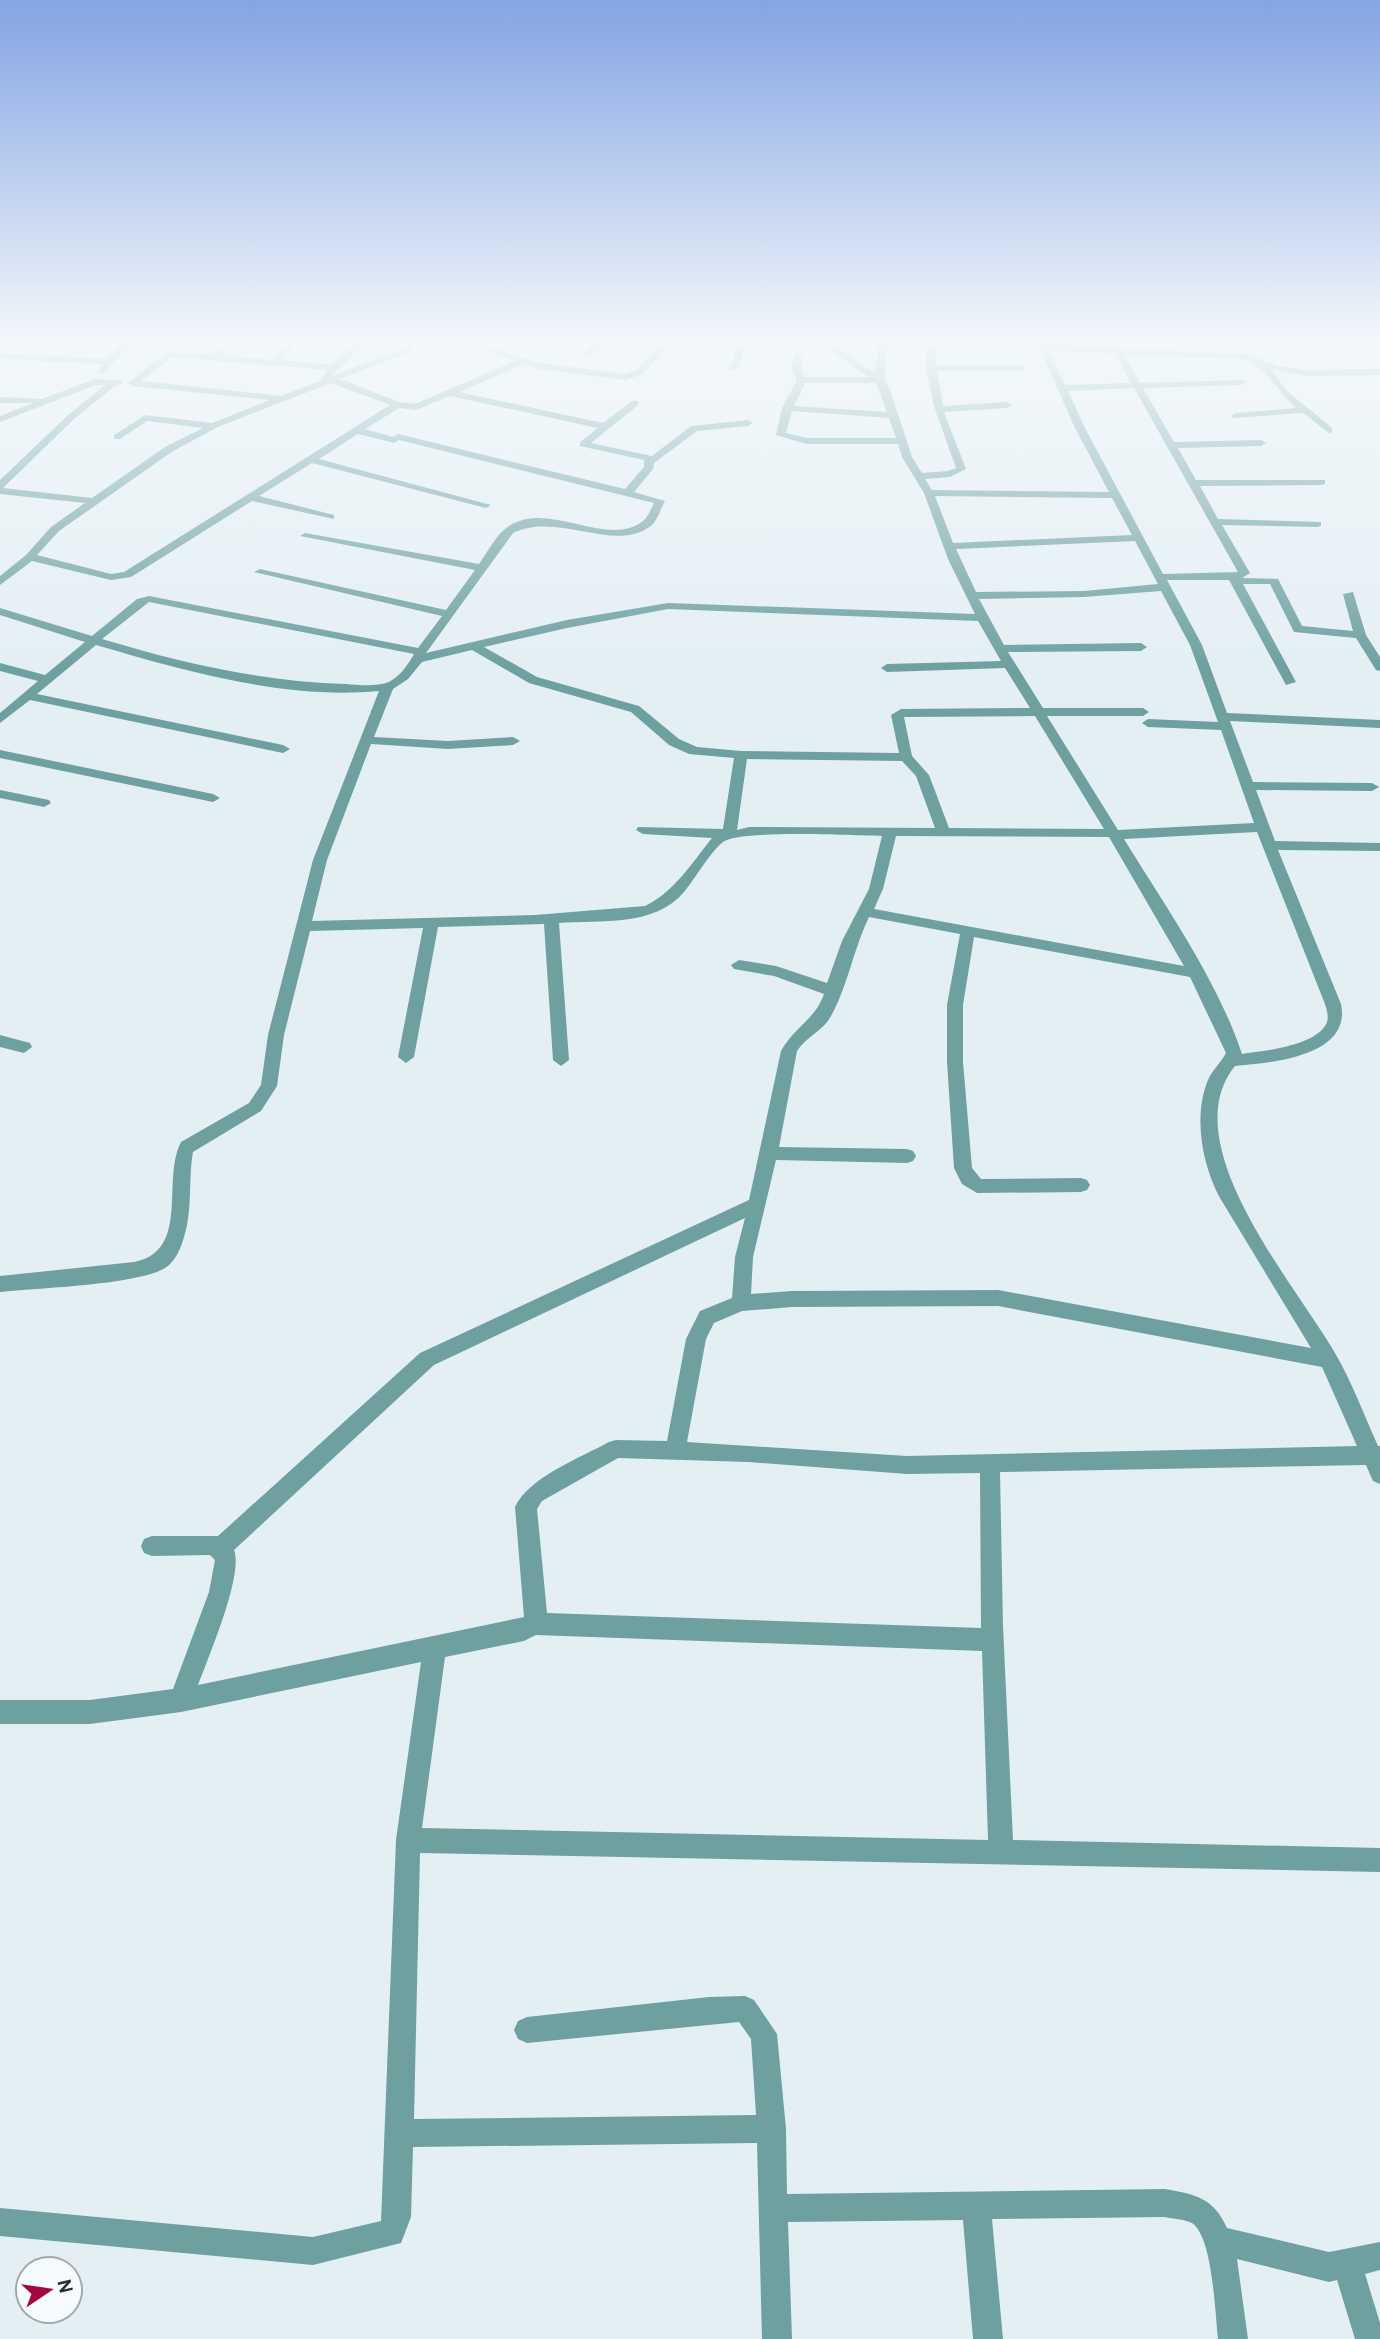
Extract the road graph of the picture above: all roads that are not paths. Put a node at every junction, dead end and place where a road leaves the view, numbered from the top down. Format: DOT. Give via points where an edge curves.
graph roads {
  1 [pos="38,450"];
  2 [pos="167,450"];
  3 [pos="321,450"];
  4 [pos="443,450"];
  5 [pos="612,450"];
  6 [pos="665,450"];
  7 [pos="905,450"];
  8 [pos="954,450"];
  9 [pos="1092,450"];
  10 [pos="1175,450"];
  11 [pos="308,458"];
  12 [pos="651,461"];
  13 [pos="920,476"];
  14 [pos="1321,482"];
  15 [pos="1193,483"];
  16 [pos="0,489"];
  17 [pos="628,492"];
  18 [pos="929,493"];
  19 [pos="1114,495"];
  20 [pos="249,497"];
  21 [pos="91,501"];
  22 [pos="486,505"];
  23 [pos="330,517"];
  24 [pos="1215,522"];
  25 [pos="1317,524"];
  26 [pos="305,536"];
  27 [pos="1139,538"];
  28 [pos="950,546"];
  29 [pos="30,557"];
  30 [pos="481,568"];
  31 [pos="260,572"];
  32 [pos="1234,579"];
  33 [pos="0,582"];
  34 [pos="1165,582"];
  35 [pos="1349,594"];
  36 [pos="971,596"];
  37 [pos="0,611"];
  38 [pos="450,614"];
  39 [pos="982,618"];
  40 [pos="1360,635"];
  41 [pos="97,640"];
  42 [pos="474,646"];
  43 [pos="1141,647"];
  44 [pos="999,649"];
  45 [pos="419,656"];
  46 [pos="1008,664"];
  47 [pos="0,667"];
  48 [pos="1380,667"];
  49 [pos="887,668"];
  50 [pos="48,680"];
  51 [pos="1290,682"];
  52 [pos="387,687"];
  53 [pos="29,696"];
  54 [pos="1036,711"];
  55 [pos="0,719"];
  56 [pos="1226,722"];
  57 [pos="1380,724"];
  58 [pos="366,740"];
  59 [pos="513,741"];
  60 [pos="283,749"];
  61 [pos="0,754"];
  62 [pos="741,755"];
  63 [pos="906,757"];
  64 [pos="1248,786"];
  65 [pos="1372,787"];
  66 [pos="0,794"];
  67 [pos="214,799"];
  68 [pos="44,803"];
  69 [pos="1263,827"];
  70 [pos="643,830"];
  71 [pos="890,833"];
  72 [pos="944,833"];
  73 [pos="729,834"];
  74 [pos="1114,834"];
  75 [pos="1269,845"];
  76 [pos="1380,847"];
  77 [pos="866,912"];
  78 [pos="551,919"];
  79 [pos="431,923"];
  80 [pos="303,926"];
  81 [pos="968,931"];
  82 [pos="739,965"];
  83 [pos="1196,973"];
  84 [pos="833,990"];
  85 [pos="0,1041"];
  86 [pos="24,1047"];
  87 [pos="406,1057"];
  88 [pos="561,1060"];
  89 [pos="1230,1061"];
  90 [pos="769,1153"];
  91 [pos="906,1156"];
  92 [pos="1081,1185"];
  93 [pos="754,1205"];
  94 [pos="0,1284"];
  95 [pos="741,1303"];
  96 [pos="1329,1360"];
  97 [pos="675,1451"];
  98 [pos="1378,1462"];
  99 [pos="990,1464"];
  100 [pos="152,1546"];
  101 [pos="220,1548"];
  102 [pos="533,1623"];
  103 [pos="992,1640"];
  104 [pos="435,1646"];
  105 [pos="181,1700"];
  106 [pos="0,1712"];
  107 [pos="408,1840"];
  108 [pos="1001,1851"];
  109 [pos="1380,1860"];
  110 [pos="527,2030"];
  111 [pos="772,2129"];
  112 [pos="397,2133"];
  113 [pos="976,2205"];
  114 [pos="775,2208"];
  115 [pos="0,2222"];
  116 [pos="1218,2240"];
  117 [pos="1380,2256"];
  118 [pos="1348,2263"];
  119 [pos="777,2339"];
  120 [pos="988,2339"];
  121 [pos="1233,2339"];
  122 [pos="1370,2339"];
  1 -- 16 [label="street"];
  2 -- 21 [label="street"];
  3 -- 11 [label="street"];
  4 -- 17 [label="street"];
  5 -- 12 [label="street"];
  6 -- 12 [label="street"];
  7 -- 13 [label="street"];
  8 -- 13 [label="street" via="961,469"];
  9 -- 19 [label="street"];
  10 -- 15 [label="street"];
  11 -- 20 [label="street"];
  11 -- 22 [label="street"];
  12 -- 17 [label="street"];
  13 -- 18 [label="street"];
  14 -- 15 [label="street"];
  15 -- 24 [label="street"];
  16 -- 21 [label="street"];
  17 -- 30 [label="street" via="660,501 639,532 524,521 509,530"];
  18 -- 19 [label="street"];
  18 -- 28 [label="street"];
  19 -- 27 [label="street"];
  20 -- 23 [label="street"];
  20 -- 29 [label="street" via="127,575 111,577"];
  21 -- 29 [label="street" via="55,529"];
  24 -- 25 [label="street"];
  24 -- 32 [label="street" via="1244,573"];
  26 -- 30 [label="street"];
  27 -- 28 [label="street"];
  27 -- 34 [label="street"];
  28 -- 36 [label="street"];
  29 -- 33 [label="street"];
  30 -- 38 [label="street"];
  31 -- 38 [label="street"];
  32 -- 34 [label="street"];
  32 -- 40 [label="street" via="1274,581 1301,631"];
  32 -- 51 [label="street"];
  34 -- 36 [label="street" via="1084,594"];
  34 -- 56 [label="street"];
  35 -- 40 [label="street"];
  36 -- 39 [label="street"];
  37 -- 41 [label="street"];
  38 -- 45 [label="street"];
  39 -- 42 [label="street" via="668,607"];
  39 -- 44 [label="street"];
  40 -- 48 [label="street"];
  41 -- 45 [label="street" via="149,599"];
  41 -- 50 [label="street"];
  41 -- 52 [label="street" via="269,682"];
  42 -- 45 [label="street"];
  42 -- 62 [label="street" via="533,680 635,709 681,746"];
  43 -- 44 [label="street"];
  44 -- 46 [label="street"];
  45 -- 52 [label="street"];
  46 -- 49 [label="street"];
  46 -- 54 [label="street"];
  47 -- 50 [label="street"];
  50 -- 53 [label="street"];
  52 -- 58 [label="street"];
  53 -- 55 [label="street"];
  53 -- 60 [label="street"];
  54 -- 56 [label="street"];
  54 -- 63 [label="street" via="905,712 897,715"];
  54 -- 74 [label="street"];
  56 -- 57 [label="street"];
  56 -- 64 [label="street"];
  58 -- 59 [label="street" via="448,745"];
  58 -- 80 [label="street" via="320,860"];
  61 -- 67 [label="street"];
  62 -- 63 [label="street"];
  62 -- 73 [label="street"];
  63 -- 72 [label="street" via="922,775"];
  64 -- 65 [label="street"];
  64 -- 69 [label="street"];
  66 -- 68 [label="street"];
  69 -- 74 [label="street"];
  69 -- 75 [label="street"];
  70 -- 73 [label="street"];
  71 -- 72 [label="street"];
  71 -- 73 [label="street"];
  71 -- 77 [label="street"];
  72 -- 74 [label="street"];
  73 -- 78 [label="street" via="719,838 677,891 656,908"];
  74 -- 83 [label="street"];
  75 -- 76 [label="street"];
  75 -- 89 [label="street" via="1336,1017 1332,1030 1305,1048"];
  77 -- 81 [label="street"];
  77 -- 84 [label="street"];
  78 -- 79 [label="street"];
  78 -- 88 [label="street"];
  79 -- 80 [label="street"];
  79 -- 87 [label="street"];
  80 -- 94 [label="street" via="276,1035 269,1086 255,1107 187,1147 180,1208 165,1257 134,1270"];
  81 -- 83 [label="street"];
  81 -- 92 [label="street" via="955,1005 962,1159 968,1179 977,1186"];
  82 -- 84 [label="street" via="776,971"];
  83 -- 89 [label="street" via="1233,1048"];
  84 -- 90 [label="street" via="824,1015 798,1036 789,1051"];
  85 -- 86 [label="street"];
  89 -- 96 [label="street" via="1216,1080 1211,1103 1210,1139 1218,1173"];
  90 -- 91 [label="street"];
  90 -- 93 [label="street"];
  93 -- 95 [label="street"];
  93 -- 101 [label="street" via="427,1359"];
  95 -- 96 [label="street" via="998,1298"];
  95 -- 97 [label="street" via="707,1317 696,1339"];
  96 -- 98 [label="street"];
  97 -- 99 [label="street" via="907,1465"];
  97 -- 102 [label="street" via="616,1448 532,1497 526,1507"];
  98 -- 99 [label="street"];
  99 -- 103 [label="street"];
  100 -- 101 [label="street"];
  101 -- 105 [label="street" via="226,1557 220,1592"];
  102 -- 103 [label="street"];
  102 -- 104 [label="street" via="524,1630"];
  103 -- 108 [label="street"];
  104 -- 105 [label="street"];
  104 -- 107 [label="street"];
  105 -- 106 [label="street" via="90,1712"];
  107 -- 108 [label="street"];
  107 -- 112 [label="street"];
  108 -- 109 [label="street"];
  110 -- 111 [label="street" via="745,2008 764,2034"];
  111 -- 112 [label="street"];
  111 -- 114 [label="street"];
  112 -- 115 [label="street" via="397,2217 391,2233 364,2241 313,2251"];
  113 -- 114 [label="street"];
  113 -- 116 [label="street" via="1165,2203 1205,2216"];
  113 -- 120 [label="street"];
  114 -- 119 [label="street"];
  116 -- 118 [label="street" via="1329,2267"];
  116 -- 121 [label="street"];
  117 -- 118 [label="street"];
  118 -- 122 [label="street"];
}
